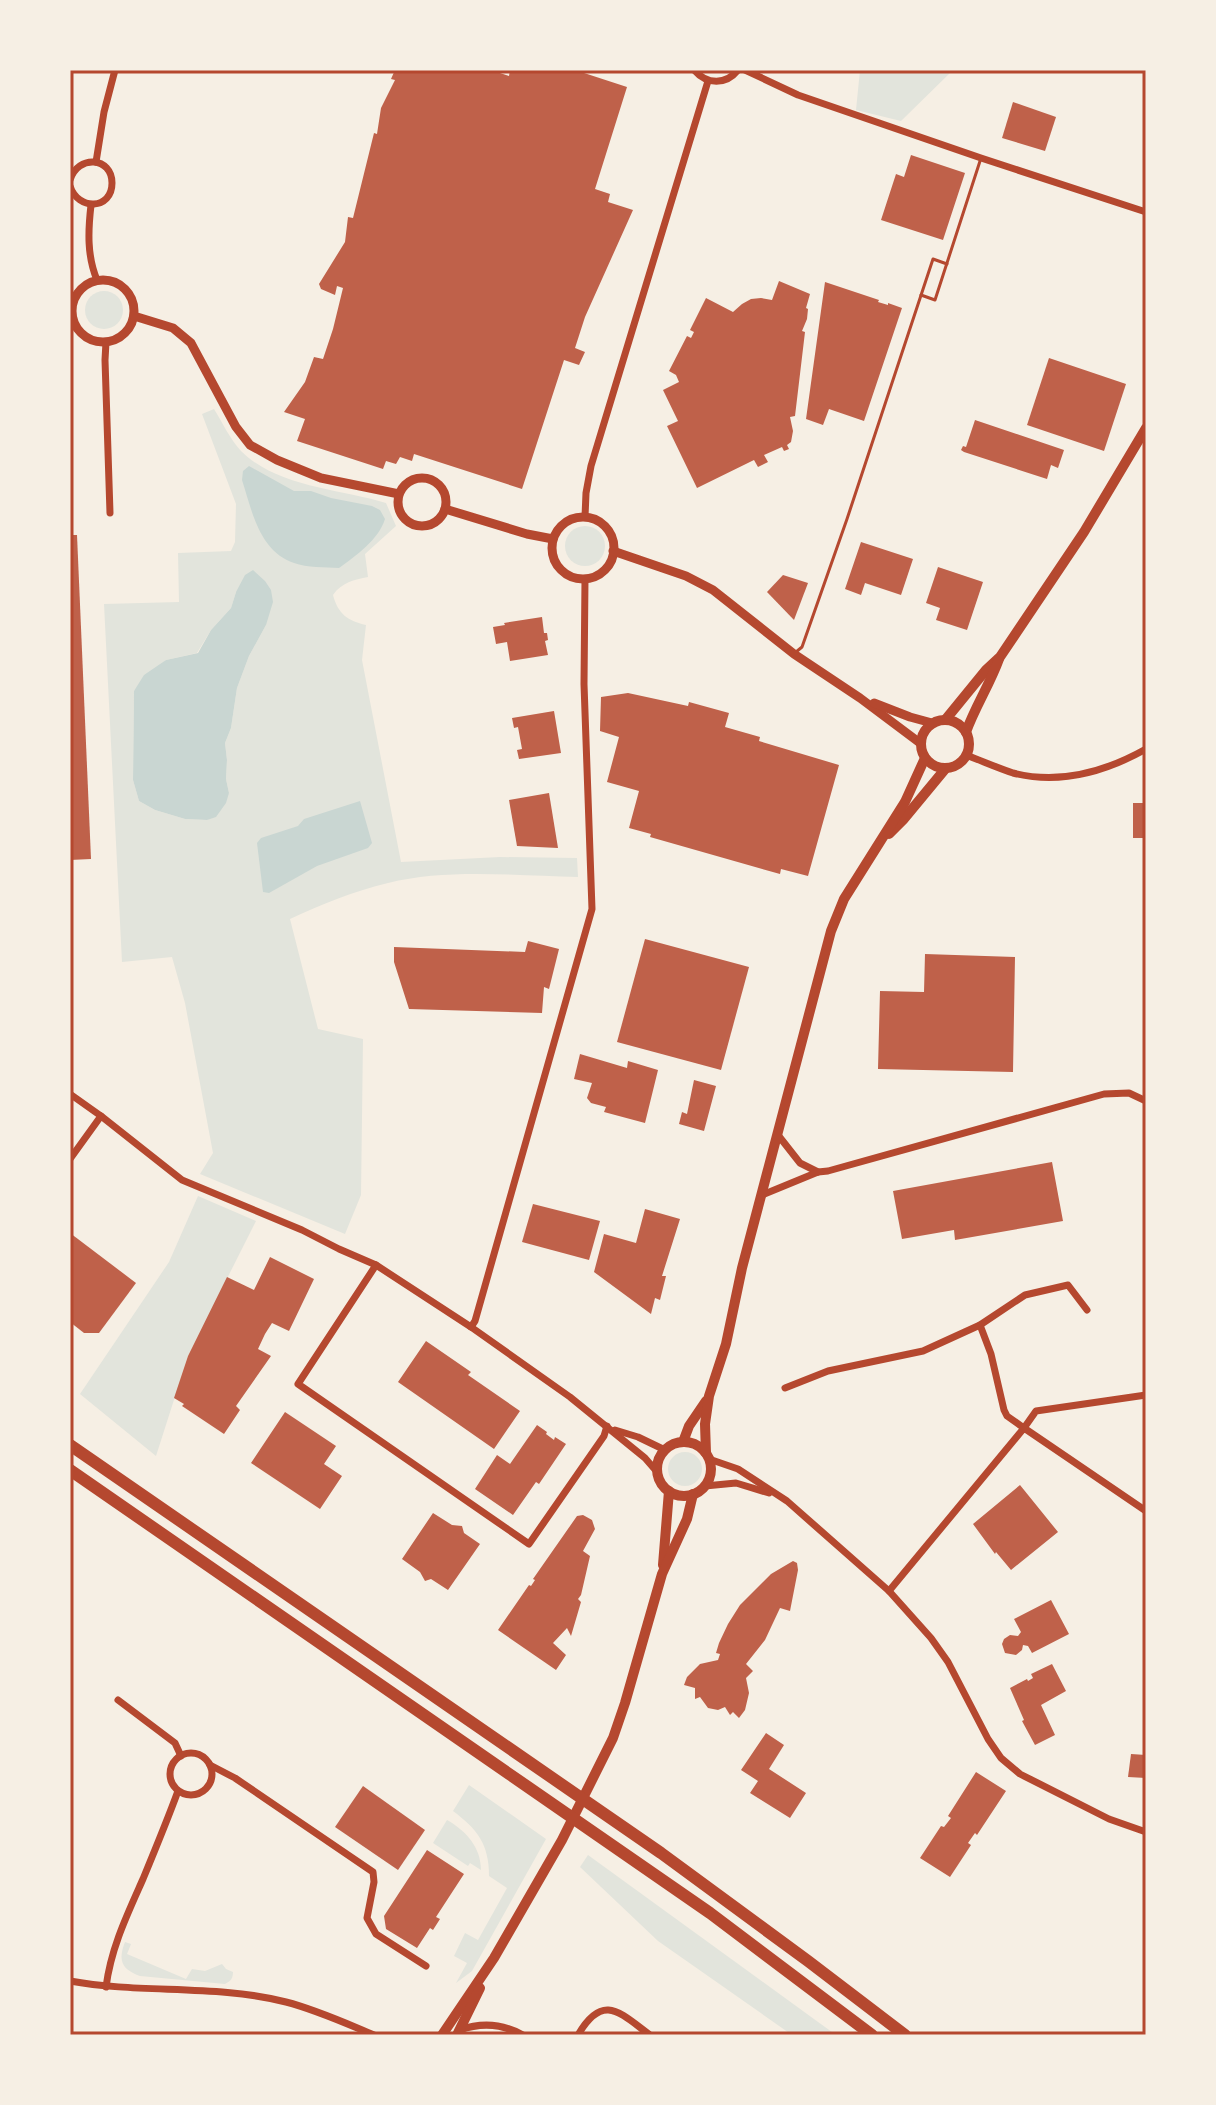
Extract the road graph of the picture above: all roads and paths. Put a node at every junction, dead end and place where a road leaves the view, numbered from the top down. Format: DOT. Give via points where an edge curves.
graph roads {
  1 [pos="115,70"];
  2 [pos="694,70"];
  3 [pos="738,70"];
  4 [pos="745,70"];
  5 [pos="708,81"];
  6 [pos="981,158"];
  7 [pos="96,162"];
  8 [pos="70,180"];
  9 [pos="70,186"];
  10 [pos="91,205"];
  11 [pos="1146,214"];
  12 [pos="947,264"];
  13 [pos="97,280"];
  14 [pos="921,295"];
  15 [pos="134,316"];
  16 [pos="71,320"];
  17 [pos="106,342"];
  18 [pos="1146,428"];
  19 [pos="399,494"];
  20 [pos="445,509"];
  21 [pos="110,513"];
  22 [pos="585,517"];
  23 [pos="553,539"];
  24 [pos="613,551"];
  25 [pos="585,579"];
  26 [pos="794,654"];
  27 [pos="1000,657"];
  28 [pos="860,698"];
  29 [pos="946,719"];
  30 [pos="932,723"];
  31 [pos="966,732"];
  32 [pos="920,743"];
  33 [pos="1146,749"];
  34 [pos="966,755"];
  35 [pos="925,758"];
  36 [pos="946,768"];
  37 [pos="882,841"];
  38 [pos="70,1094"];
  39 [pos="1146,1101"];
  40 [pos="101,1116"];
  41 [pos="778,1135"];
  42 [pos="70,1159"];
  43 [pos="818,1172"];
  44 [pos="762,1195"];
  45 [pos="376,1265"];
  46 [pos="1087,1310"];
  47 [pos="980,1325"];
  48 [pos="471,1327"];
  49 [pos="785,1388"];
  50 [pos="1146,1395"];
  51 [pos="709,1396"];
  52 [pos="609,1427"];
  53 [pos="1024,1428"];
  54 [pos="683,1442"];
  55 [pos="70,1445"];
  56 [pos="665,1450"];
  57 [pos="708,1456"];
  58 [pos="70,1470"];
  59 [pos="658,1473"];
  60 [pos="705,1486"];
  61 [pos="669,1491"];
  62 [pos="693,1494"];
  63 [pos="778,1496"];
  64 [pos="1146,1511"];
  65 [pos="662,1574"];
  66 [pos="889,1591"];
  67 [pos="118,1700"];
  68 [pos="181,1756"];
  69 [pos="210,1765"];
  70 [pos="178,1791"];
  71 [pos="1146,1832"];
  72 [pos="494,1958"];
  73 [pos="426,1966"];
  74 [pos="70,1981"];
  75 [pos="106,1987"];
  76 [pos="459,2032"];
  77 [pos="374,2035"];
  78 [pos="442,2035"];
  79 [pos="523,2035"];
  80 [pos="578,2035"];
  81 [pos="650,2035"];
  82 [pos="872,2035"];
  83 [pos="905,2035"];
  1 -- 7 [label="street"];
  2 -- 5 [label="street"];
  3 -- 5 [label="street" via="727,80"];
  4 -- 6 [label="street" via="798,95"];
  5 -- 22 [label="street" via="591,466"];
  6 -- 11 [label="street"];
  6 -- 12 [label="lane"];
  7 -- 8 [label="street" via="76,168"];
  7 -- 10 [label="street" via="107,168 112,187 107,197"];
  9 -- 10 [label="street" via="79,201"];
  10 -- 13 [label="street" via="90,265"];
  12 -- 14 [label="lane" via="933,259"];
  12 -- 14 [label="lane" via="935,300"];
  13 -- 15 [label="street" via="125,289"];
  13 -- 16 [label="street" via="79,290"];
  14 -- 26 [label="lane" via="802,647"];
  15 -- 17 [label="street" via="124,334"];
  15 -- 19 [label="street" via="173,328 191,343 250,445 321,478"];
  16 -- 17 [label="street" via="85,337"];
  17 -- 21 [label="street"];
  18 -- 27 [label="main road"];
  19 -- 20 [label="street" via="408,482 429,479 442,487"];
  19 -- 20 [label="street" via="403,516 415,525 430,525"];
  20 -- 23 [label="street"];
  22 -- 23 [label="street" via="565,522"];
  22 -- 24 [label="street" via="603,525"];
  23 -- 25 [label="street" via="559,567"];
  24 -- 25 [label="street" via="601,573"];
  24 -- 26 [label="street" via="713,590"];
  25 -- 48 [label="street" via="592,909"];
  26 -- 28 [label="street"];
  27 -- 29 [label="main road"];
  27 -- 31 [label="main road"];
  28 -- 30 [label="street"];
  28 -- 32 [label="street"];
  29 -- 30 [label="main road"];
  29 -- 31 [label="main road"];
  30 -- 32 [label="main road"];
  31 -- 34 [label="main road"];
  32 -- 35 [label="main road"];
  33 -- 34 [label="street" via="1069,778 1015,773"];
  34 -- 36 [label="main road"];
  35 -- 36 [label="main road"];
  35 -- 37 [label="main road"];
  36 -- 37 [label="main road"];
  37 -- 41 [label="main road" via="844,899 831,931"];
  38 -- 40 [label="street"];
  39 -- 43 [label="street" via="1129,1093 1104,1094"];
  40 -- 42 [label="street"];
  40 -- 45 [label="street" via="182,1180"];
  41 -- 43 [label="street" via="800,1163"];
  41 -- 44 [label="main road"];
  43 -- 44 [label="street"];
  44 -- 51 [label="main road"];
  45 -- 48 [label="street"];
  45 -- 52 [label="street" via="298,1384 309,1392 529,1544"];
  46 -- 47 [label="street" via="1068,1285 1025,1295"];
  47 -- 49 [label="street" via="923,1351 828,1371"];
  47 -- 53 [label="street" via="1004,1410"];
  48 -- 52 [label="street"];
  50 -- 53 [label="street" via="1036,1411"];
  51 -- 54 [label="main road"];
  51 -- 57 [label="main road"];
  52 -- 56 [label="street"];
  52 -- 59 [label="street"];
  53 -- 64 [label="street"];
  53 -- 66 [label="street"];
  54 -- 56 [label="main road"];
  54 -- 57 [label="main road"];
  55 -- 83 [label="highway" via="650,1845"];
  56 -- 59 [label="main road"];
  57 -- 60 [label="main road" via="711,1473"];
  57 -- 63 [label="street"];
  58 -- 82 [label="highway" via="698,1905"];
  59 -- 61 [label="main road"];
  60 -- 62 [label="main road"];
  60 -- 63 [label="street" via="736,1483"];
  61 -- 62 [label="main road"];
  61 -- 65 [label="main road"];
  62 -- 65 [label="main road"];
  63 -- 66 [label="street"];
  65 -- 72 [label="main road" via="613,1738"];
  66 -- 71 [label="street" via="948,1662 1001,1758 1061,1797"];
  67 -- 68 [label="street" via="175,1743"];
  68 -- 69 [label="street" via="200,1755"];
  68 -- 70 [label="street" via="170,1773"];
  69 -- 70 [label="street" via="212,1779 204,1791 191,1796"];
  69 -- 73 [label="street" via="373,1872 367,1918 376,1934"];
  70 -- 75 [label="street" via="117,1940"];
  72 -- 76 [label="main road"];
  72 -- 78 [label="main road"];
  74 -- 75 [label="street"];
  75 -- 77 [label="street" via="284,2001"];
  76 -- 79 [label="street" via="483,2024"];
  80 -- 81 [label="street" via="596,2013 609,2008"];
}
